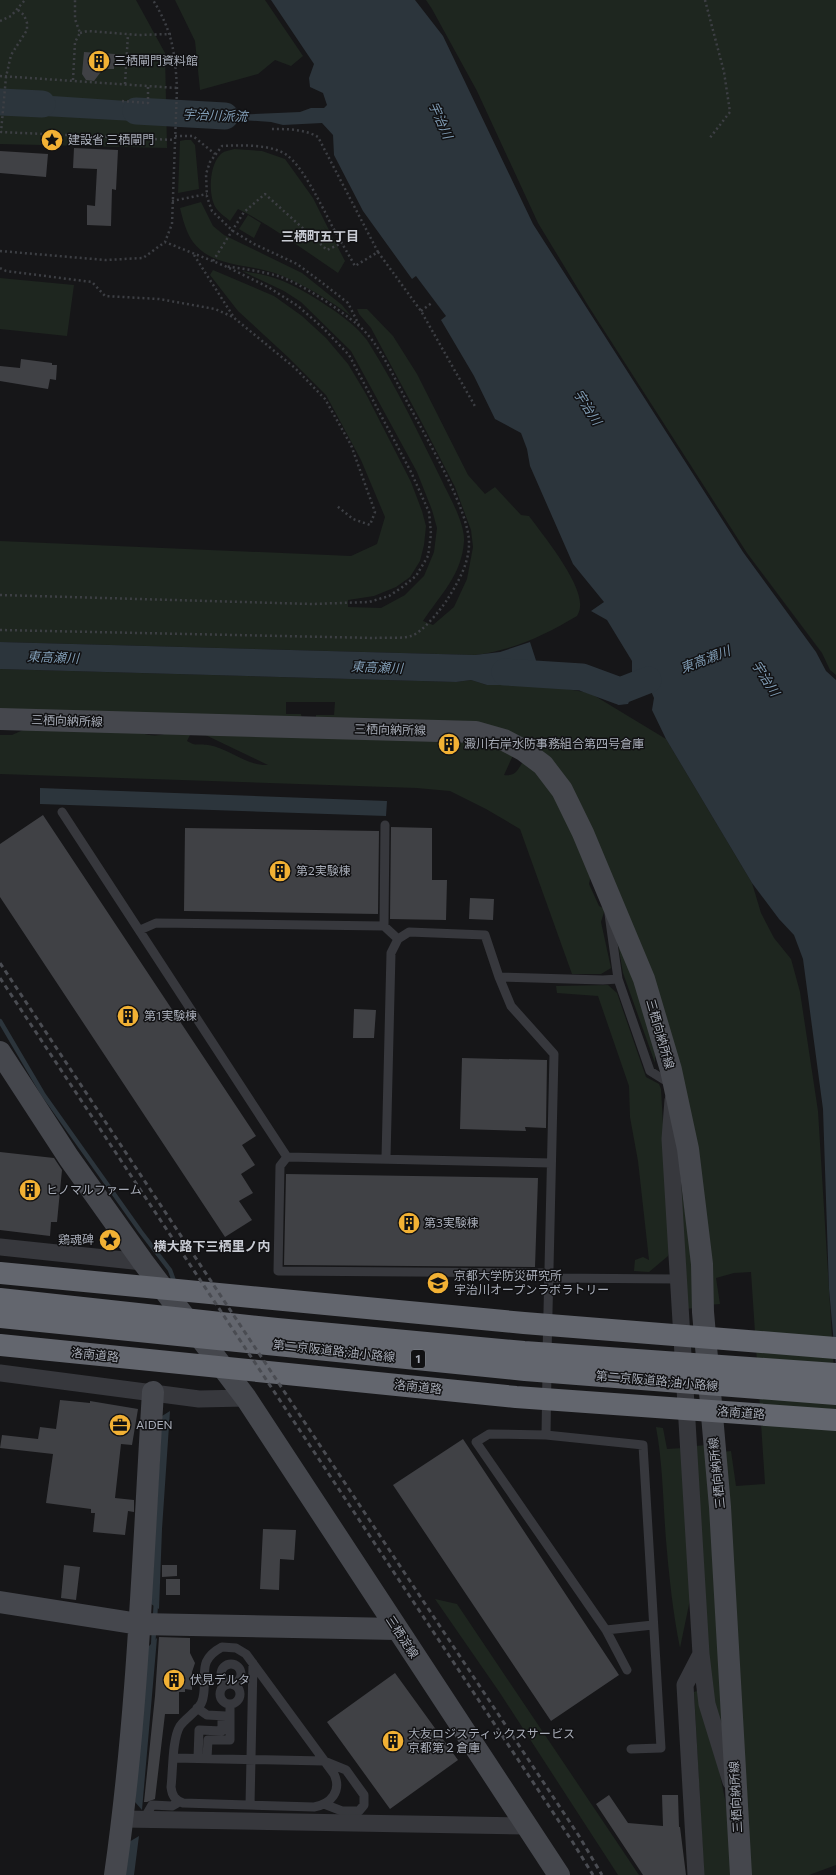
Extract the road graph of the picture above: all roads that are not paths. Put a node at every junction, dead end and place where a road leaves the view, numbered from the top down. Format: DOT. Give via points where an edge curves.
graph roads {
  1 [pos="0,718"];
  2 [pos="62,812"];
  3 [pos="385,825"];
  4 [pos="606,889"];
  5 [pos="384,926"];
  6 [pos="140,930"];
  7 [pos="398,939"];
  8 [pos="499,977"];
  9 [pos="618,979"];
  10 [pos="0,1052"];
  11 [pos="675,1086"];
  12 [pos="288,1157"];
  13 [pos="386,1158"];
  14 [pos="551,1163"];
  15 [pos="0,1247"];
  16 [pos="143,1262"];
  17 [pos="0,1273"];
  18 [pos="549,1276"];
  19 [pos="677,1279"];
  20 [pos="0,1298"];
  21 [pos="0,1317"];
  22 [pos="0,1345"];
  23 [pos="836,1348"];
  24 [pos="0,1373"];
  25 [pos="836,1374"];
  26 [pos="153,1392"];
  27 [pos="836,1394"];
  28 [pos="246,1398"];
  29 [pos="836,1420"];
  30 [pos="546,1436"];
  31 [pos="0,1602"];
  32 [pos="149,1624"];
  33 [pos="654,1625"];
  34 [pos="397,1629"];
  35 [pos="606,1630"];
  36 [pos="701,1654"];
  37 [pos="254,1663"];
  38 [pos="627,1670"];
  39 [pos="204,1673"];
  40 [pos="220,1674"];
  41 [pos="230,1684"];
  42 [pos="230,1704"];
  43 [pos="197,1708"];
  44 [pos="230,1716"];
  45 [pos="631,1749"];
  46 [pos="174,1758"];
  47 [pos="203,1758"];
  48 [pos="251,1760"];
  49 [pos="324,1761"];
  50 [pos="736,1798"];
  51 [pos="179,1802"];
  52 [pos="324,1804"];
  53 [pos="250,1805"];
  54 [pos="132,1819"];
  55 [pos="528,1826"];
  56 [pos="115,1875"];
  57 [pos="559,1875"];
  58 [pos="696,1875"];
  59 [pos="741,1875"];
  1 -- 4 [label="street, 三栖向納所線" via="462,731 494,737 523,750 543,765 554,778 583,833"];
  2 -- 6 [label="lane"];
  3 -- 5 [label="lane"];
  4 -- 9 [label="lane"];
  4 -- 11 [label="street, 三栖向納所線" via="644,979"];
  5 -- 6 [label="lane" via="156,923"];
  5 -- 7 [label="lane"];
  6 -- 12 [label="lane"];
  7 -- 8 [label="lane" via="409,932 485,935"];
  7 -- 13 [label="lane" via="390,953"];
  8 -- 9 [label="lane"];
  8 -- 14 [label="lane" via="512,1006 554,1054"];
  9 -- 11 [label="lane" via="650,1071"];
  10 -- 16 [label="street, 三栖淀線" via="69,1158"];
  11 -- 19 [label="street" via="670,1140"];
  11 -- 50 [label="street, 三栖向納所線" via="688,1149 702,1264 703,1312 721,1515"];
  12 -- 13 [label="lane"];
  12 -- 18 [label="lane" via="280,1166 278,1271"];
  13 -- 14 [label="lane"];
  14 -- 18 [label="lane"];
  15 -- 16 [label="street"];
  16 -- 28 [label="street, 三栖淀線"];
  17 -- 23 [label="highway" via="524,1323"];
  18 -- 19 [label="lane"];
  18 -- 30 [label="lane"];
  19 -- 36 [label="street"];
  20 -- 25 [label="highway, 第二京阪道路;油小路線 / 1" via="270,1328 508,1350"];
  21 -- 27 [label="highway, 第二京阪道路;油小路線 / 1" via="525,1370"];
  22 -- 29 [label="highway, 洛南道路" via="508,1396"];
  24 -- 26 [label="street"];
  26 -- 28 [label="street" via="199,1399"];
  26 -- 32 [label="street"];
  28 -- 34 [label="street, 三栖淀線"];
  30 -- 33 [label="lane" via="643,1445"];
  30 -- 35 [label="lane" via="489,1434 476,1442"];
  31 -- 32 [label="street"];
  32 -- 34 [label="street"];
  32 -- 54 [label="street" via="134,1709"];
  33 -- 35 [label="lane"];
  33 -- 45 [label="lane" via="661,1748"];
  34 -- 55 [label="street, 三栖淀線"];
  35 -- 38 [label="lane"];
  36 -- 50 [label="street" via="707,1704"];
  36 -- 58 [label="street" via="685,1685"];
  37 -- 39 [label="lane" via="241,1650 222,1647 209,1657"];
  37 -- 48 [label="lane"];
  37 -- 49 [label="lane"];
  39 -- 40 [label="lane"];
  39 -- 43 [label="lane" via="203,1699"];
  40 -- 41 [label="lane" via="222,1680"];
  40 -- 41 [label="lane" via="223,1667 229,1663 238,1667 241,1676 237,1682"];
  41 -- 42 [label="lane" via="224,1686 220,1696 223,1702"];
  41 -- 42 [label="lane" via="239,1688 240,1694 238,1700"];
  42 -- 44 [label="lane"];
  43 -- 44 [label="lane" via="207,1715"];
  43 -- 46 [label="lane" via="180,1727"];
  44 -- 47 [label="lane" via="230,1740 208,1740"];
  44 -- 47 [label="lane" via="222,1731 199,1730"];
  46 -- 47 [label="lane"];
  46 -- 51 [label="lane" via="172,1794"];
  47 -- 48 [label="lane"];
  48 -- 49 [label="lane"];
  48 -- 53 [label="lane"];
  49 -- 52 [label="lane" via="334,1774 337,1785 333,1797"];
  49 -- 52 [label="lane" via="346,1770 364,1795 364,1804 359,1811 342,1811"];
  50 -- 59 [label="street, 三栖向納所線"];
  51 -- 53 [label="lane"];
  51 -- 54 [label="lane" via="172,1806 152,1805"];
  52 -- 53 [label="lane"];
  54 -- 55 [label="street"];
  54 -- 56 [label="street"];
  55 -- 57 [label="street, 三栖淀線"];
}
